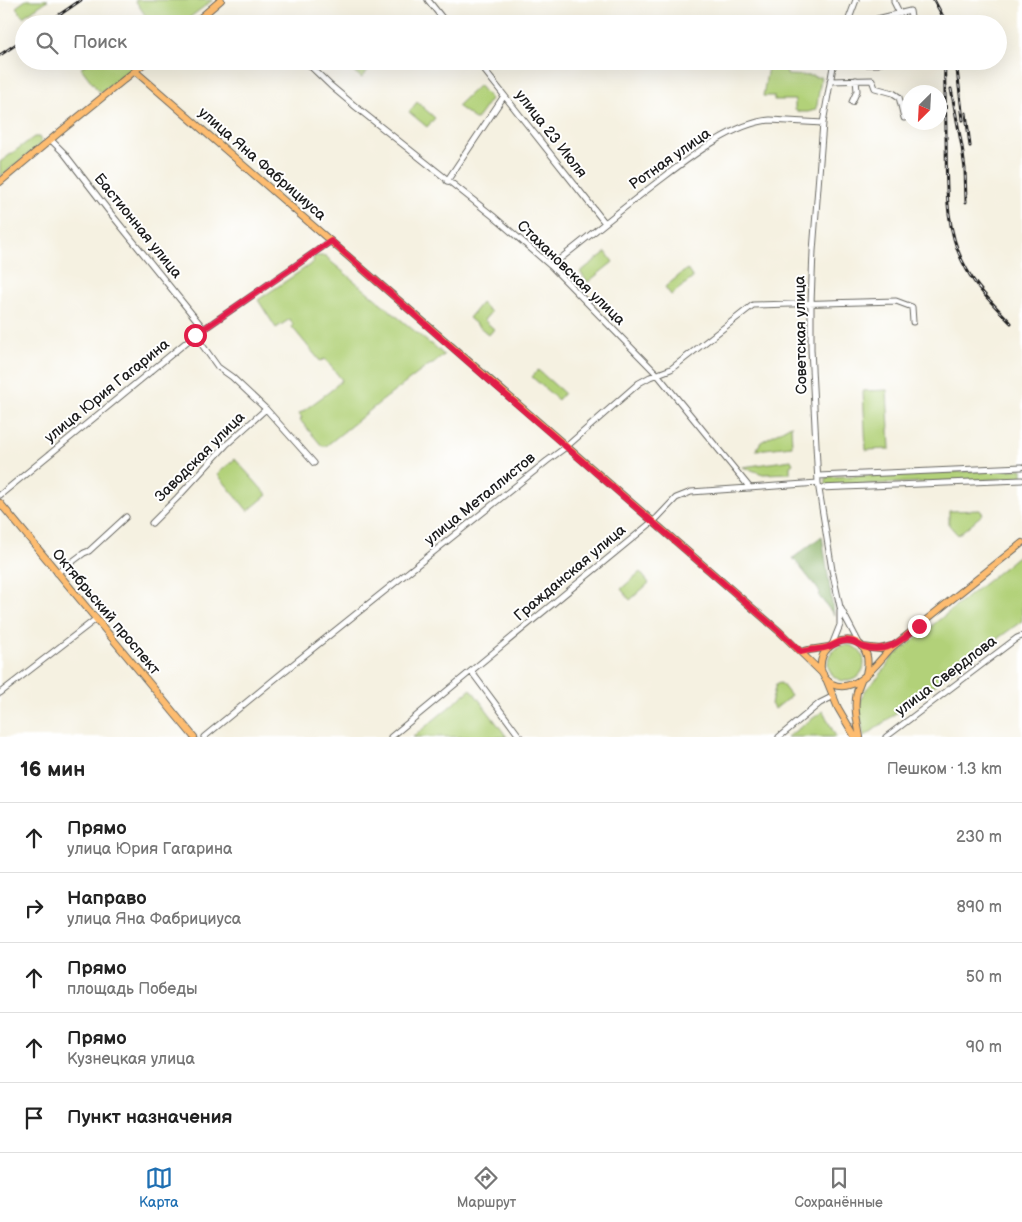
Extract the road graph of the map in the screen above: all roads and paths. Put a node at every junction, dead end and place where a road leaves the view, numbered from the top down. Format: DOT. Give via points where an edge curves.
graph roads {
  1 [pos="221,0"];
  2 [pos="428,0"];
  3 [pos="856,0"];
  4 [pos="894,0"];
  5 [pos="900,14"];
  6 [pos="204,15"];
  7 [pos="440,15"];
  8 [pos="850,15"];
  9 [pos="895,15"];
  10 [pos="911,15"];
  11 [pos="314,70"];
  12 [pos="484,70"];
  13 [pos="832,70"];
  14 [pos="135,71"];
  15 [pos="856,80"];
  16 [pos="830,81"];
  17 [pos="504,96"];
  18 [pos="852,102"];
  19 [pos="902,110"];
  20 [pos="823,122"];
  21 [pos="52,140"];
  22 [pos="447,180"];
  23 [pos="0,182"];
  24 [pos="605,223"];
  25 [pos="331,241"];
  26 [pos="551,266"];
  27 [pos="811,303"];
  28 [pos="913,322"];
  29 [pos="204,329"];
  30 [pos="195,335"];
  31 [pos="657,374"];
  32 [pos="266,409"];
  33 [pos="566,447"];
  34 [pos="314,463"];
  35 [pos="1022,467"];
  36 [pos="818,476"];
  37 [pos="1022,480"];
  38 [pos="819,485"];
  39 [pos="750,488"];
  40 [pos="0,495"];
  41 [pos="0,503"];
  42 [pos="126,517"];
  43 [pos="652,522"];
  44 [pos="152,523"];
  45 [pos="1022,543"];
  46 [pos="58,573"];
  47 [pos="840,607"];
  48 [pos="96,619"];
  49 [pos="1022,636"];
  50 [pos="895,644"];
  51 [pos="831,646"];
  52 [pos="861,646"];
  53 [pos="801,652"];
  54 [pos="470,671"];
  55 [pos="823,674"];
  56 [pos="863,677"];
  57 [pos="827,681"];
  58 [pos="0,693"];
  59 [pos="834,696"];
  60 [pos="194,737"];
  61 [pos="204,737"];
  62 [pos="391,737"];
  63 [pos="520,737"];
  64 [pos="779,737"];
  65 [pos="855,737"];
  66 [pos="860,737"];
  67 [pos="886,737"];
  1 -- 6 [label="main road"];
  2 -- 7 [label="street"];
  3 -- 8 [label="street"];
  4 -- 5 [label="street"];
  5 -- 9 [label="street"];
  5 -- 10 [label="street" via="910,11"];
  11 -- 22 [label="street, Стахановская улица"];
  12 -- 17 [label="street, улица 23 Июля"];
  13 -- 16 [label="street, Советская улица"];
  14 -- 21 [label="main road"];
  14 -- 25 [label="main road, улица Яна Фабрициуса"];
  15 -- 16 [label="street"];
  15 -- 18 [label="street"];
  15 -- 19 [label="street" via="872,80 875,88 893,93 899,97"];
  16 -- 20 [label="street, Советская улица"];
  17 -- 22 [label="street"];
  17 -- 24 [label="street, улица 23 Июля"];
  20 -- 24 [label="street, Ротная улица" via="770,120 752,123 682,164"];
  20 -- 27 [label="street, Советская улица"];
  21 -- 23 [label="main road"];
  21 -- 29 [label="street, Бастионная улица"];
  22 -- 26 [label="street, Стахановская улица"];
  24 -- 26 [label="street, Ротная улица"];
  25 -- 29 [label="street, улица Юрия Гагарина"];
  25 -- 33 [label="main road, улица Яна Фабрициуса"];
  26 -- 31 [label="street, Стахановская улица"];
  27 -- 28 [label="street, улица Металлистов" via="896,301 912,308"];
  27 -- 31 [label="street, улица Металлистов" via="753,305 671,369"];
  27 -- 36 [label="street, Советская улица"];
  29 -- 30 [label="street, улица Юрия Гагарина"];
  30 -- 32 [label="street" via="218,367"];
  30 -- 40 [label="street, улица Юрия Гагарина"];
  31 -- 33 [label="street, улица Металлистов" via="639,383"];
  31 -- 39 [label="street, Стахановская улица"];
  32 -- 34 [label="street"];
  32 -- 44 [label="street, Заводская улица" via="226,445"];
  33 -- 43 [label="main road, улица Яна Фабрициуса"];
  33 -- 61 [label="street, улица Металлистов"];
  35 -- 36 [label="street"];
  36 -- 38 [label="street, Советская улица"];
  37 -- 38 [label="street, Гражданская улица"];
  38 -- 39 [label="street, Гражданская улица"];
  38 -- 47 [label="street, Советская улица"];
  39 -- 43 [label="street, Гражданская улица" via="682,494"];
  41 -- 46 [label="main road, Октябрьский проспект"];
  42 -- 46 [label="street" via="89,551"];
  43 -- 53 [label="main road, улица Яна Фабрициуса"];
  43 -- 54 [label="street, Гражданская улица"];
  45 -- 50 [label="main road"];
  46 -- 48 [label="main road, Октябрьский проспект"];
  47 -- 51 [label="street, Советская улица" via="840,625"];
  47 -- 52 [label="street, Советская улица"];
  48 -- 58 [label="street"];
  48 -- 60 [label="main road, Октябрьский проспект"];
  49 -- 67 [label="street, улица Свердлова"];
  50 -- 52 [label="main road" via="884,648"];
  50 -- 56 [label="main road"];
  51 -- 52 [label="main road" via="849,640"];
  51 -- 53 [label="main road"];
  51 -- 55 [label="main road" via="821,663"];
  52 -- 56 [label="main road" via="868,660"];
  53 -- 55 [label="main road, улица Яна Фабрициуса"];
  54 -- 62 [label="street, Гражданская улица"];
  54 -- 63 [label="street"];
  55 -- 57 [label="main road"];
  56 -- 57 [label="main road" via="848,686"];
  56 -- 66 [label="main road" via="856,690 855,708"];
  57 -- 59 [label="main road"];
  59 -- 64 [label="street" via="820,703"];
  59 -- 65 [label="main road"];
}
